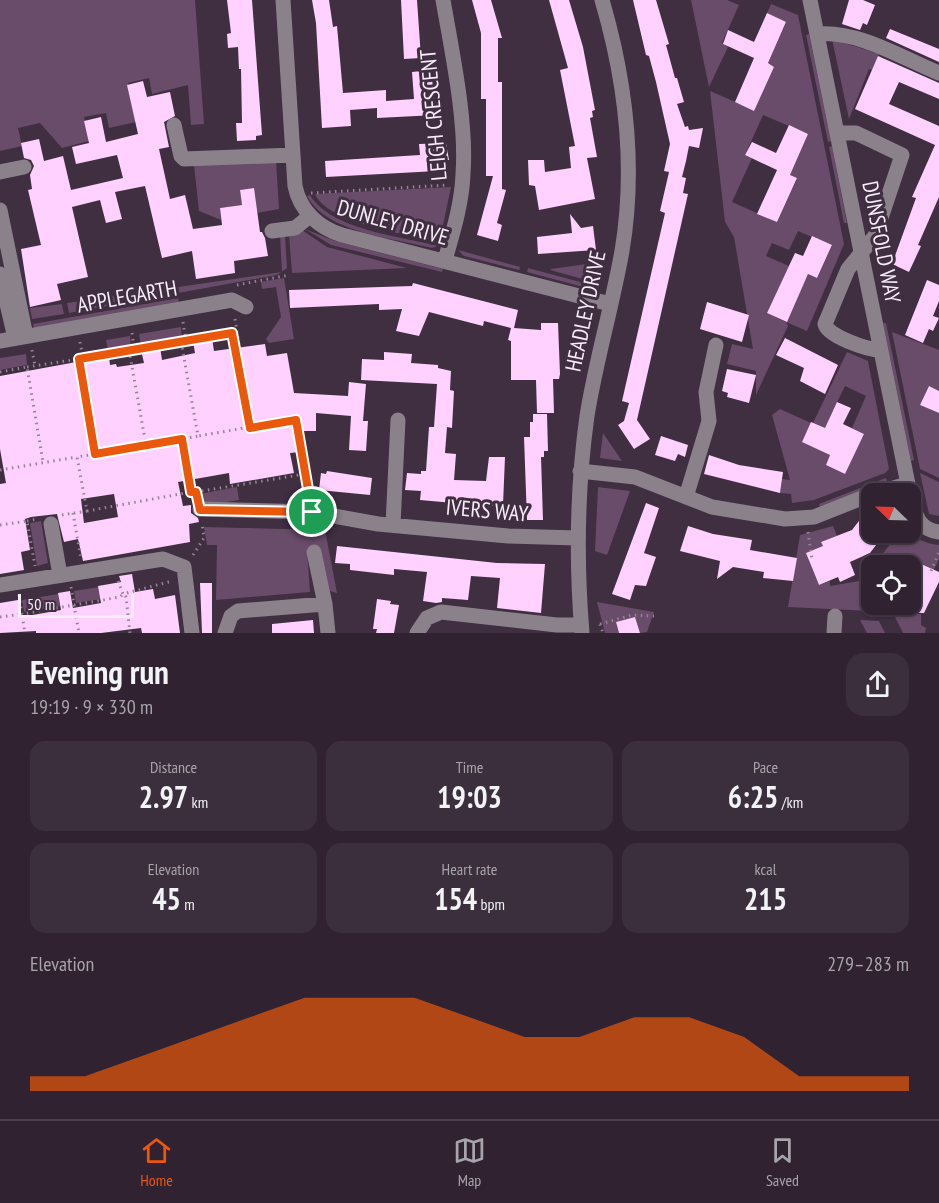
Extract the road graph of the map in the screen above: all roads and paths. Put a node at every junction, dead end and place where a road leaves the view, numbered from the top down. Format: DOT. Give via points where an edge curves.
graph roads {
  1 [pos="283,0"];
  2 [pos="442,0"];
  3 [pos="602,0"];
  4 [pos="813,1"];
  5 [pos="817,34"];
  6 [pos="939,73"];
  7 [pos="174,125"];
  8 [pos="837,133"];
  9 [pos="294,155"];
  10 [pos="24,167"];
  11 [pos="0,172"];
  12 [pos="462,186"];
  13 [pos="298,195"];
  14 [pos="0,210"];
  15 [pos="310,216"];
  16 [pos="272,231"];
  17 [pos="862,254"];
  18 [pos="445,260"];
  19 [pos="0,274"];
  20 [pos="289,275"];
  21 [pos="236,298"];
  22 [pos="610,304"];
  23 [pos="14,338"];
  24 [pos="182,342"];
  25 [pos="716,345"];
  26 [pos="235,346"];
  27 [pos="129,350"];
  28 [pos="880,350"];
  29 [pos="79,359"];
  30 [pos="27,367"];
  31 [pos="0,372"];
  32 [pos="398,420"];
  33 [pos="250,428"];
  34 [pos="198,436"];
  35 [pos="182,439"];
  36 [pos="146,445"];
  37 [pos="95,454"];
  38 [pos="77,457"];
  39 [pos="43,462"];
  40 [pos="0,470"];
  41 [pos="580,471"];
  42 [pos="306,474"];
  43 [pos="907,483"];
  44 [pos="191,492"];
  45 [pos="196,492"];
  46 [pos="686,497"];
  47 [pos="861,499"];
  48 [pos="200,510"];
  49 [pos="87,511"];
  50 [pos="312,512"];
  51 [pos="74,513"];
  52 [pos="47,520"];
  53 [pos="27,521"];
  54 [pos="921,524"];
  55 [pos="0,525"];
  56 [pos="393,525"];
  57 [pos="808,532"];
  58 [pos="939,532"];
  59 [pos="578,538"];
  60 [pos="314,552"];
  61 [pos="939,552"];
  62 [pos="812,559"];
  63 [pos="184,567"];
  64 [pos="83,571"];
  65 [pos="931,571"];
  66 [pos="60,575"];
  67 [pos="37,579"];
  68 [pos="0,585"];
  69 [pos="123,594"];
  70 [pos="325,604"];
  71 [pos="74,605"];
  72 [pos="22,614"];
  73 [pos="654,616"];
  74 [pos="835,616"];
  75 [pos="0,617"];
  76 [pos="600,624"];
  77 [pos="581,629"];
  78 [pos="25,633"];
  79 [pos="79,633"];
  80 [pos="130,633"];
  81 [pos="192,633"];
  82 [pos="225,633"];
  83 [pos="327,633"];
  84 [pos="417,633"];
  85 [pos="834,633"];
  1 -- 9 [label="street, DUNLEY DRIVE"];
  2 -- 12 [label="street, LEIGH CRESCENT" via="461,128"];
  3 -- 22 [label="street, HEADLEY DRIVE" via="622,88 628,172 623,240"];
  4 -- 5 [label="street, DUNSFOLD WAY"];
  5 -- 6 [label="street" via="851,37"];
  5 -- 8 [label="street, DUNSFOLD WAY"];
  7 -- 9 [label="street" via="184,159"];
  8 -- 17 [label="street, DUNSFOLD WAY"];
  8 -- 17 [label="street" via="856,133 902,155 875,236"];
  9 -- 13 [label="street, DUNLEY DRIVE"];
  10 -- 11 [label="street"];
  12 -- 13 [label="path"];
  12 -- 18 [label="street, LEIGH CRESCENT"];
  13 -- 15 [label="street, DUNLEY DRIVE"];
  14 -- 23 [label="street"];
  15 -- 16 [label="street" via="295,228"];
  15 -- 18 [label="street, DUNLEY DRIVE" via="336,233"];
  17 -- 28 [label="street, DUNSFOLD WAY"];
  17 -- 28 [label="street" via="848,269 825,328 864,348"];
  18 -- 22 [label="street, DUNLEY DRIVE"];
  19 -- 23 [label="street"];
  20 -- 21 [label="path"];
  21 -- 23 [label="street, APPLEGARTH"];
  21 -- 26 [label="path" via="239,345"];
  22 -- 41 [label="street, HEADLEY DRIVE" via="592,386"];
  24 -- 26 [label="path" via="232,333"];
  24 -- 27 [label="path"];
  24 -- 34 [label="path"];
  25 -- 46 [label="street" via="706,392 709,422"];
  26 -- 33 [label="path"];
  27 -- 29 [label="path"];
  27 -- 36 [label="path"];
  28 -- 43 [label="street, DUNSFOLD WAY"];
  29 -- 30 [label="path"];
  29 -- 37 [label="path"];
  30 -- 31 [label="path"];
  30 -- 39 [label="path"];
  32 -- 56 [label="street"];
  33 -- 34 [label="path"];
  33 -- 42 [label="path" via="296,420"];
  34 -- 35 [label="path"];
  35 -- 36 [label="path"];
  35 -- 44 [label="path"];
  36 -- 37 [label="path"];
  37 -- 38 [label="path"];
  38 -- 39 [label="path"];
  38 -- 49 [label="path"];
  39 -- 40 [label="path"];
  41 -- 46 [label="street" via="637,478"];
  41 -- 59 [label="street, HEADLEY DRIVE"];
  42 -- 45 [label="path"];
  42 -- 50 [label="path"];
  44 -- 45 [label="path"];
  44 -- 49 [label="path"];
  45 -- 48 [label="path"];
  46 -- 47 [label="street" via="716,508 792,519 814,517"];
  48 -- 50 [label="street, IVERS WAY"];
  48 -- 63 [label="path" via="204,538"];
  49 -- 51 [label="path"];
  50 -- 56 [label="street, IVERS WAY"];
  51 -- 52 [label="path"];
  51 -- 64 [label="path"];
  52 -- 53 [label="path"];
  52 -- 66 [label="street"];
  53 -- 55 [label="path"];
  53 -- 67 [label="path"];
  54 -- 58 [label="street, DUNSFOLD WAY"];
  56 -- 59 [label="street, IVERS WAY"];
  57 -- 62 [label="path"];
  59 -- 77 [label="street, HEADLEY DRIVE"];
  60 -- 70 [label="street"];
  61 -- 65 [label="path"];
  63 -- 64 [label="street" via="158,558"];
  63 -- 69 [label="path" via="167,584"];
  63 -- 81 [label="street"];
  64 -- 66 [label="street"];
  66 -- 67 [label="street"];
  67 -- 68 [label="street"];
  69 -- 71 [label="path"];
  69 -- 80 [label="path"];
  70 -- 82 [label="street" via="238,611 231,616"];
  70 -- 83 [label="street"];
  71 -- 72 [label="path"];
  71 -- 79 [label="path"];
  72 -- 75 [label="path"];
  72 -- 78 [label="path"];
  73 -- 76 [label="path" via="629,615"];
  74 -- 85 [label="street"];
  77 -- 84 [label="street" via="441,612 427,618"];
}
